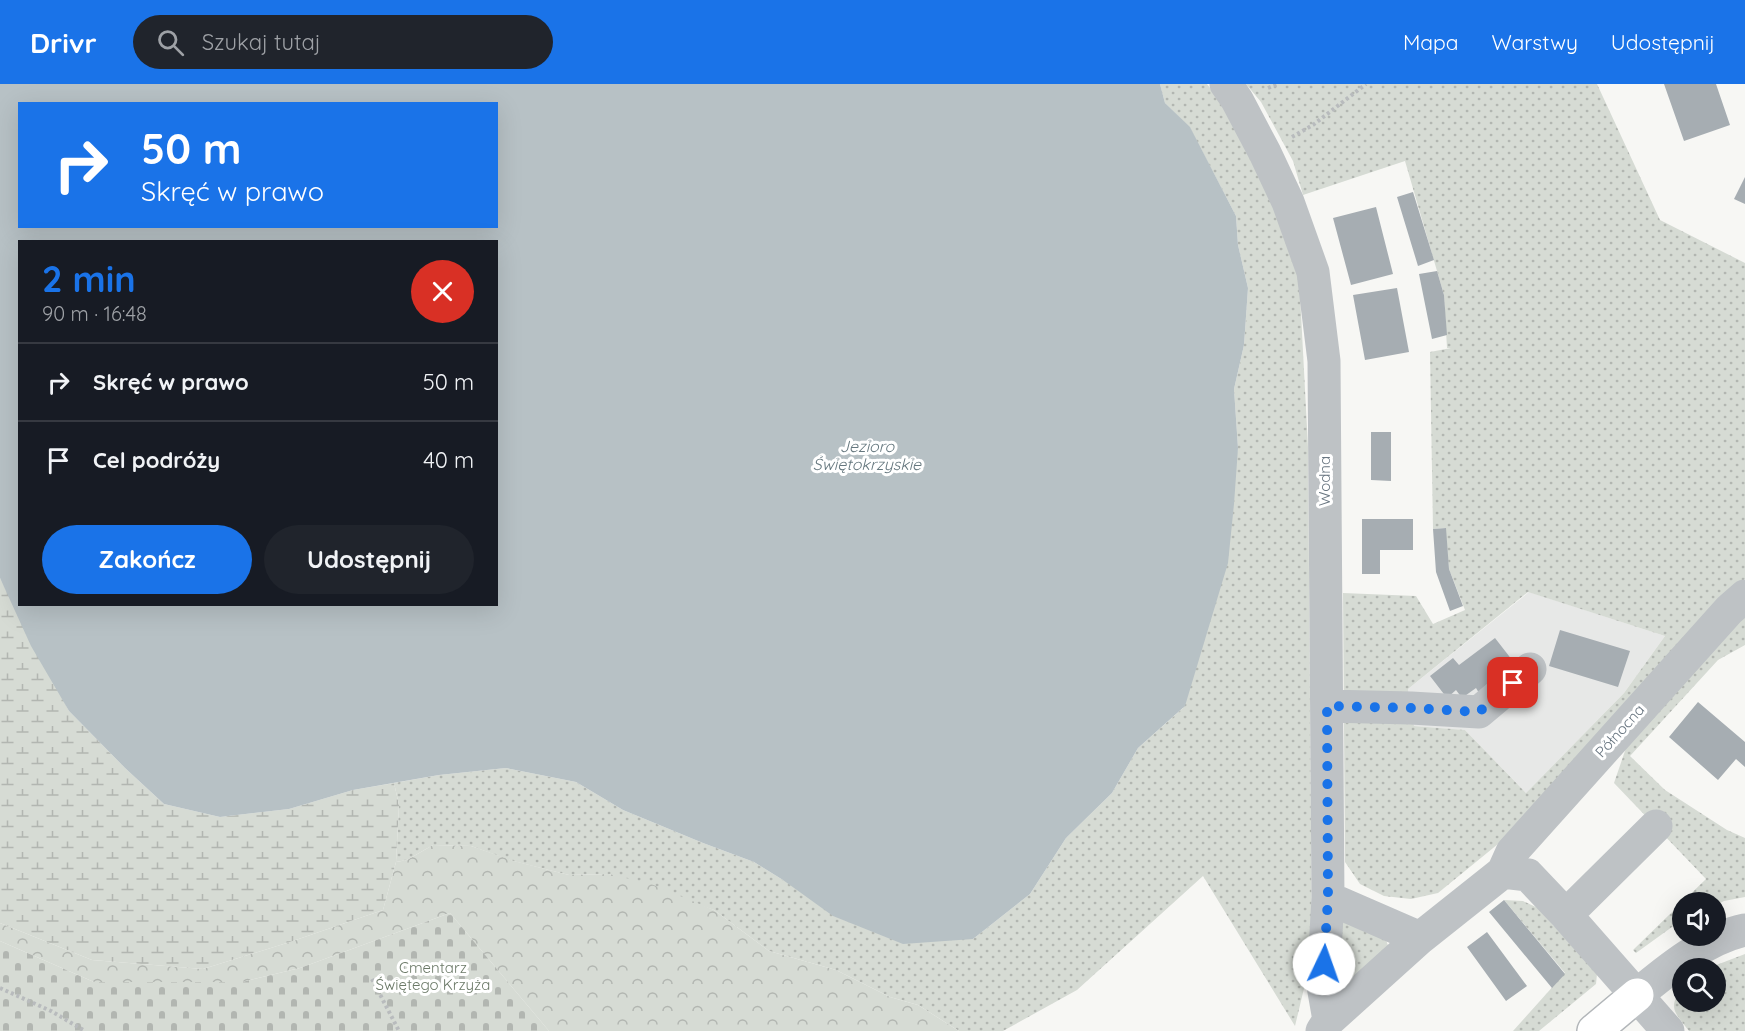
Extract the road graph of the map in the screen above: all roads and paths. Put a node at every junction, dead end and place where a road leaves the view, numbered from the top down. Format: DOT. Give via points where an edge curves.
graph roads {
  1 [pos="1226,84"];
  2 [pos="1366,84"];
  3 [pos="1266,153"];
  4 [pos="1745,596"];
  5 [pos="1530,669"];
  6 [pos="1327,706"];
  7 [pos="1656,826"];
  8 [pos="1503,872"];
  9 [pos="1328,898"];
  10 [pos="1566,915"];
  11 [pos="1745,930"];
  12 [pos="1420,938"];
  13 [pos="372,979"];
  14 [pos="0,988"];
  15 [pos="1637,995"];
  16 [pos="1326,1025"];
  17 [pos="85,1031"];
  18 [pos="399,1031"];
  19 [pos="1594,1031"];
  20 [pos="1668,1031"];
  1 -- 3 [label="street, Wodna"];
  2 -- 3 [label="path" via="1313,125"];
  3 -- 6 [label="street, Wodna" via="1313,272 1324,361"];
  4 -- 8 [label="street, Północna" via="1512,852"];
  5 -- 6 [label="street" via="1479,712"];
  6 -- 9 [label="street, Wodna"];
  7 -- 10 [label="street"];
  8 -- 10 [label="street" via="1528,875"];
  8 -- 12 [label="street"];
  9 -- 12 [label="street"];
  9 -- 16 [label="street, Wodna" via="1323,986"];
  10 -- 15 [label="street"];
  11 -- 15 [label="street" via="1703,947"];
  12 -- 16 [label="street"];
  13 -- 18 [label="path"];
  14 -- 17 [label="path"];
  15 -- 19 [label="main road"];
  15 -- 20 [label="street"];
}
